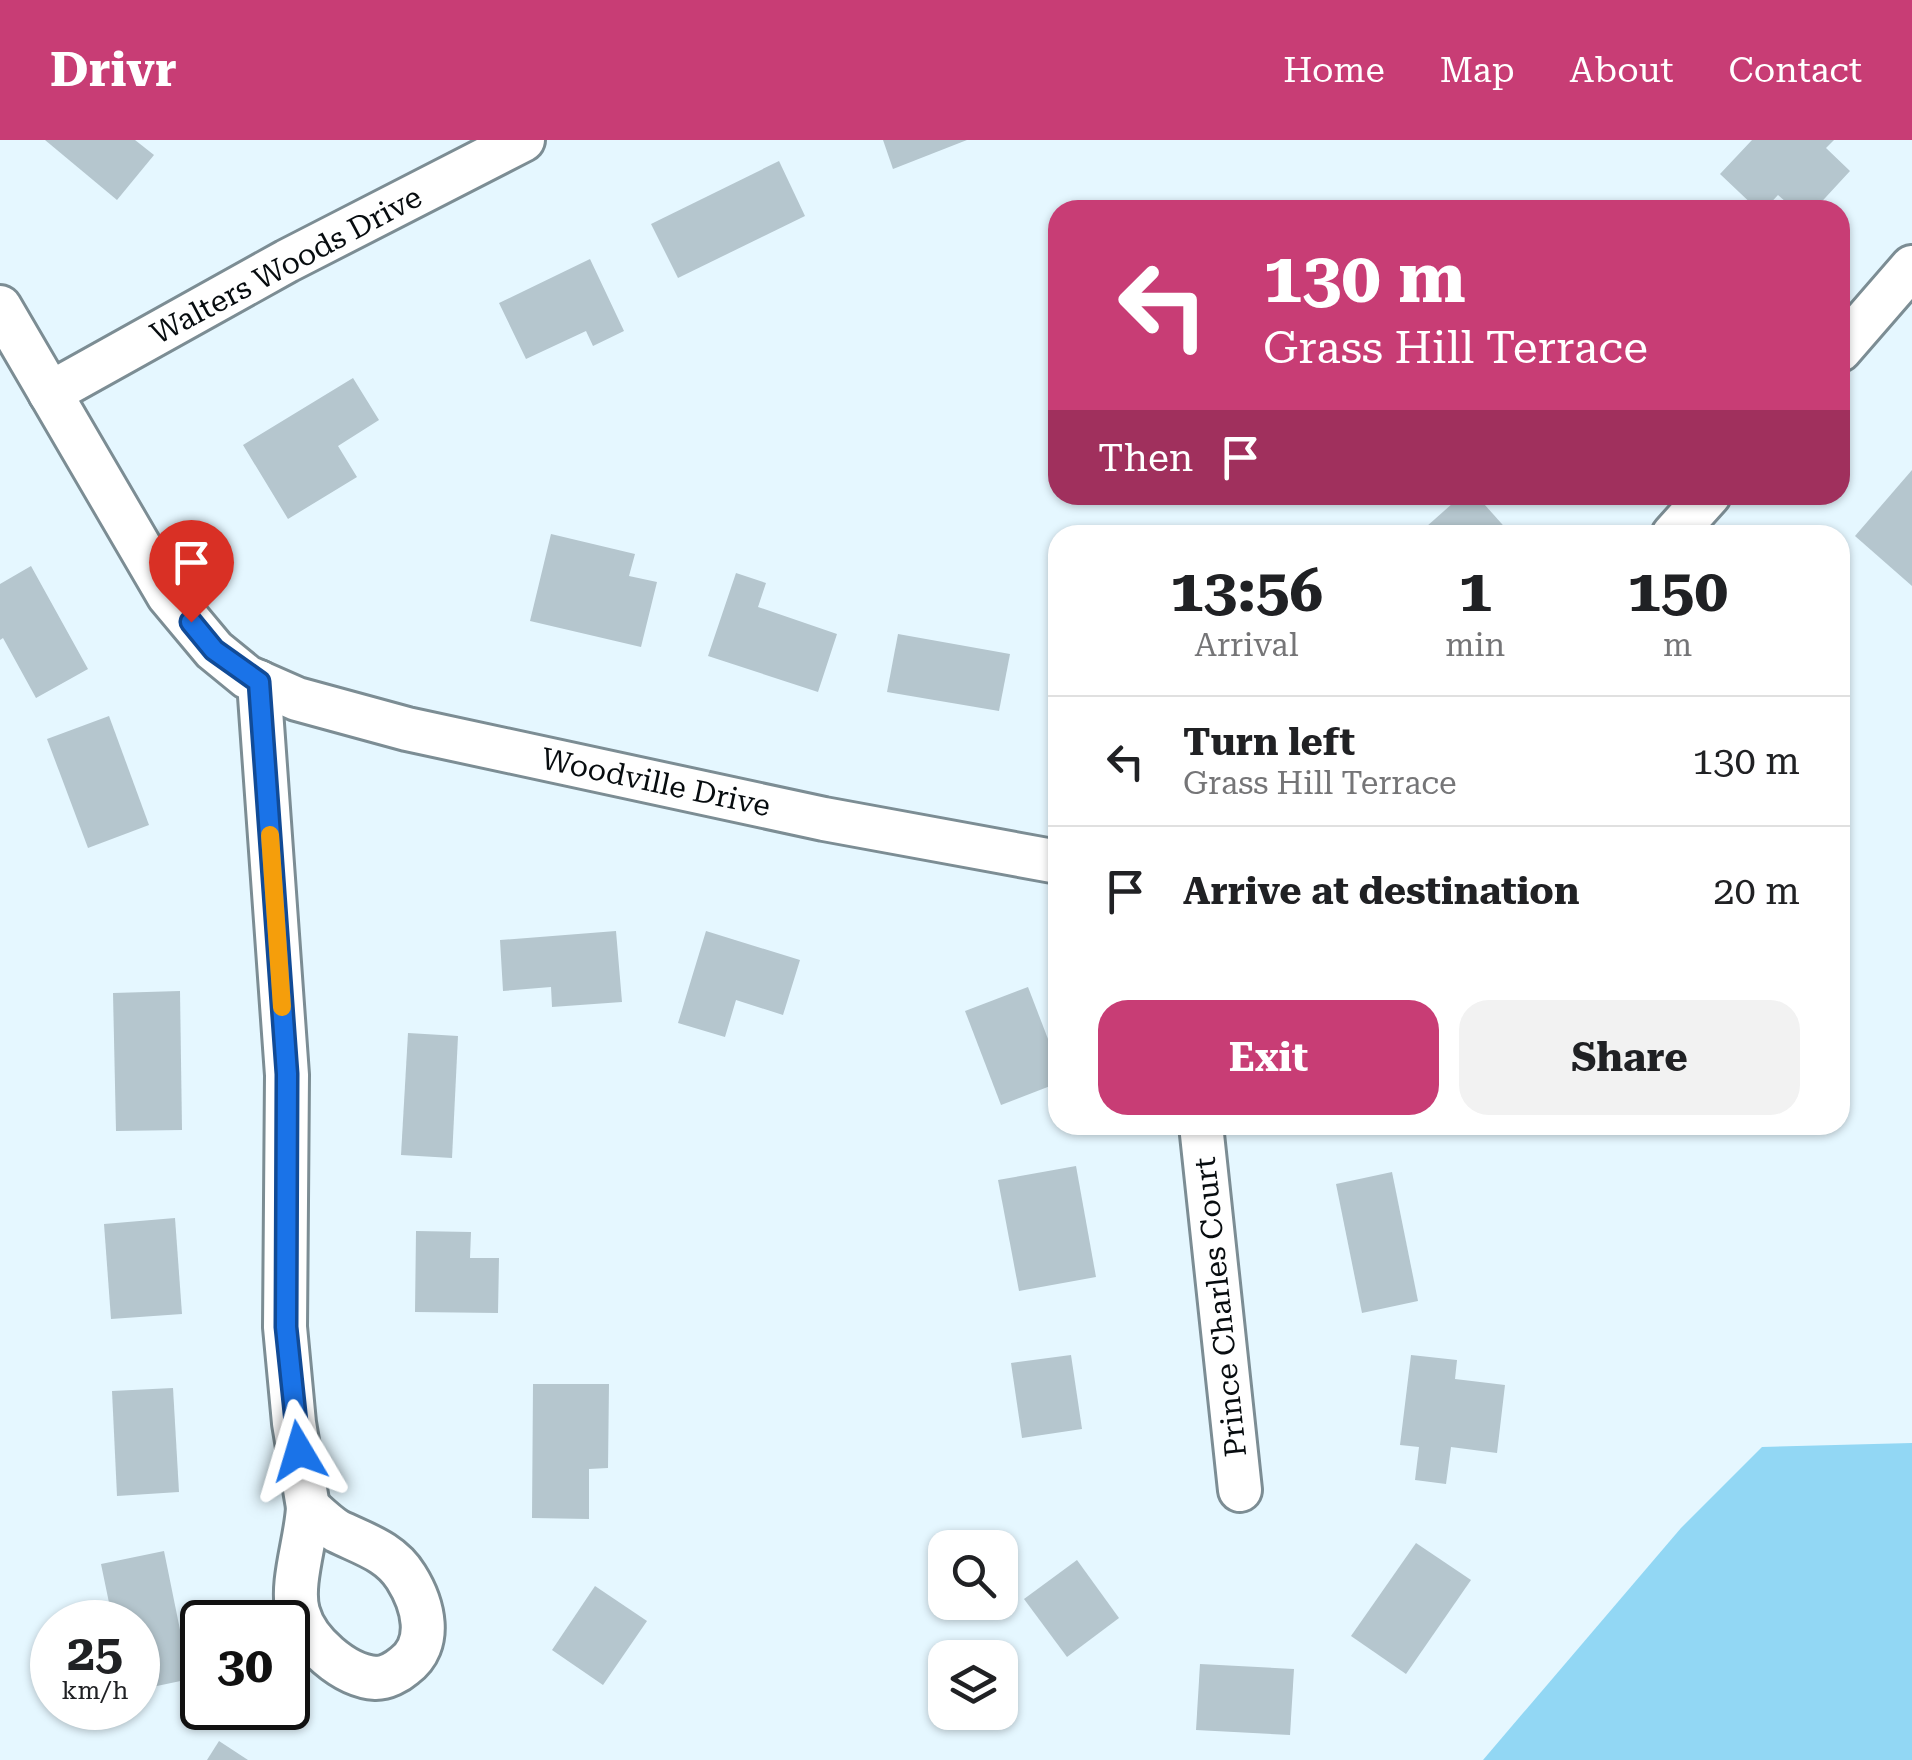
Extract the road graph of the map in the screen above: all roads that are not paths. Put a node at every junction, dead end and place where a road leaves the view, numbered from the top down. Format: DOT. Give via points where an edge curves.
graph roads {
  1 [pos="523,140"];
  2 [pos="1912,267"];
  3 [pos="0,307"];
  4 [pos="1850,338"];
  5 [pos="50,393"];
  6 [pos="1700,505"];
  7 [pos="1683,525"];
  8 [pos="259,682"];
  9 [pos="1048,860"];
  10 [pos="1202,1135"];
  11 [pos="1240,1490"];
  12 [pos="308,1507"];
  1 -- 5 [label="street, Walters Woods Drive" via="288,260"];
  2 -- 4 [label="street"];
  3 -- 5 [label="street, Woodville Drive"];
  5 -- 8 [label="street, Woodville Drive" via="168,595 214,650"];
  6 -- 7 [label="street"];
  8 -- 9 [label="street, Woodville Drive" via="407,729"];
  8 -- 12 [label="street" via="287,1074 286,1327"];
  10 -- 11 [label="street, Prince Charles Court"];
}
